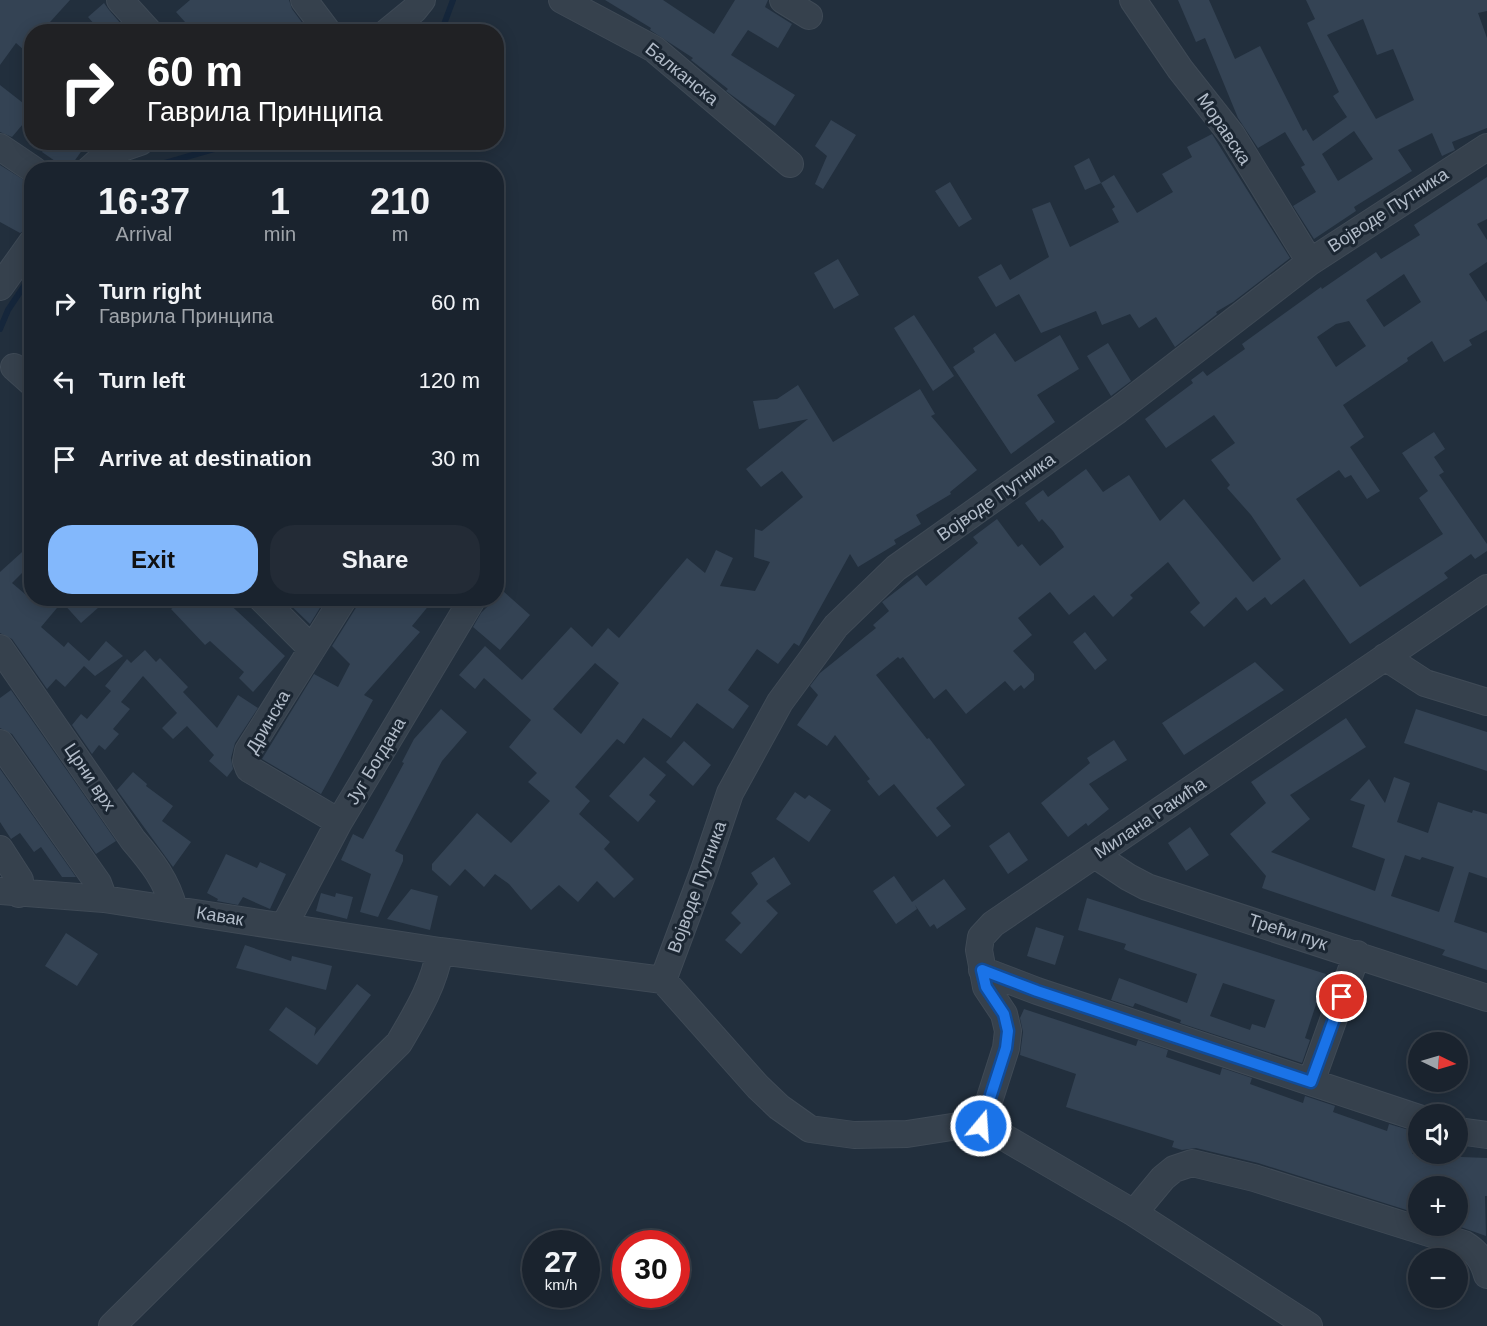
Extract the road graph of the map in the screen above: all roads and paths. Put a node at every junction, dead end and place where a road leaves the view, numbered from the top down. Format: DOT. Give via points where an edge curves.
graph roads {
  1 [pos="120,0"];
  2 [pos="304,0"];
  3 [pos="422,0"];
  4 [pos="562,0"];
  5 [pos="783,0"];
  6 [pos="1132,0"];
  7 [pos="810,16"];
  8 [pos="142,24"];
  9 [pos="322,24"];
  10 [pos="397,24"];
  11 [pos="0,147"];
  12 [pos="1487,147"];
  13 [pos="117,150"];
  14 [pos="98,162"];
  15 [pos="24,163"];
  16 [pos="790,164"];
  17 [pos="24,251"];
  18 [pos="1310,262"];
  19 [pos="4,275"];
  20 [pos="1487,588"];
  21 [pos="269,606"];
  22 [pos="339,606"];
  23 [pos="468,606"];
  24 [pos="0,648"];
  25 [pos="312,649"];
  26 [pos="1385,657"];
  27 [pos="1487,702"];
  28 [pos="0,742"];
  29 [pos="339,822"];
  30 [pos="0,849"];
  31 [pos="1095,855"];
  32 [pos="10,892"];
  33 [pos="104,899"];
  34 [pos="174,909"];
  35 [pos="284,926"];
  36 [pos="440,951"];
  37 [pos="1357,954"];
  38 [pos="982,970"];
  39 [pos="663,980"];
  40 [pos="1487,998"];
  41 [pos="1311,1082"];
  42 [pos="1408,1114"];
  43 [pos="981,1126"];
  44 [pos="1468,1132"];
  45 [pos="1487,1135"];
  46 [pos="1134,1212"];
  47 [pos="1487,1275"];
  48 [pos="112,1326"];
  49 [pos="1309,1326"];
  1 -- 8 [label="street"];
  2 -- 9 [label="street"];
  3 -- 10 [label="street"];
  4 -- 16 [label="street, Балканска" via="654,48"];
  5 -- 7 [label="street"];
  6 -- 18 [label="street, Моравска" via="1232,135"];
  11 -- 15 [label="street"];
  12 -- 18 [label="street, Војводе Путника"];
  13 -- 14 [label="street"];
  17 -- 19 [label="street"];
  18 -- 39 [label="street, Војводе Путника" via="1118,410 896,568 836,626 780,702 730,793"];
  20 -- 26 [label="street, Милана Ракића"];
  21 -- 25 [label="street"];
  22 -- 25 [label="street, Дринска"];
  23 -- 29 [label="street, Југ Богдана"];
  24 -- 34 [label="street, Црни врх" via="155,866"];
  25 -- 29 [label="street, Дринска" via="248,751 246,761 249,769"];
  26 -- 27 [label="street" via="1425,683"];
  26 -- 31 [label="street, Милана Ракића"];
  28 -- 33 [label="street" via="98,883"];
  29 -- 35 [label="street, Југ Богдана"];
  30 -- 32 [label="street" via="20,880"];
  31 -- 37 [label="street, Трећи пук" via="1148,887"];
  31 -- 38 [label="street, Милана Ракића" via="993,924 981,937"];
  32 -- 33 [label="street, Кавак"];
  33 -- 34 [label="street, Кавак"];
  34 -- 35 [label="street, Кавак"];
  35 -- 36 [label="street, Кавак"];
  36 -- 39 [label="street, Кавак"];
  36 -- 48 [label="street" via="431,985 399,1043"];
  37 -- 40 [label="street, Трећи пук"];
  37 -- 41 [label="street"];
  38 -- 41 [label="street"];
  38 -- 43 [label="street, Милана Ракића" via="1008,1031"];
  39 -- 43 [label="street" via="758,1087 810,1129 854,1135"];
  41 -- 42 [label="street"];
  43 -- 46 [label="street"];
  44 -- 45 [label="street"];
  46 -- 47 [label="street" via="1173,1169 1192,1163 1254,1178 1464,1244 1485,1264"];
  46 -- 49 [label="street"];
}
